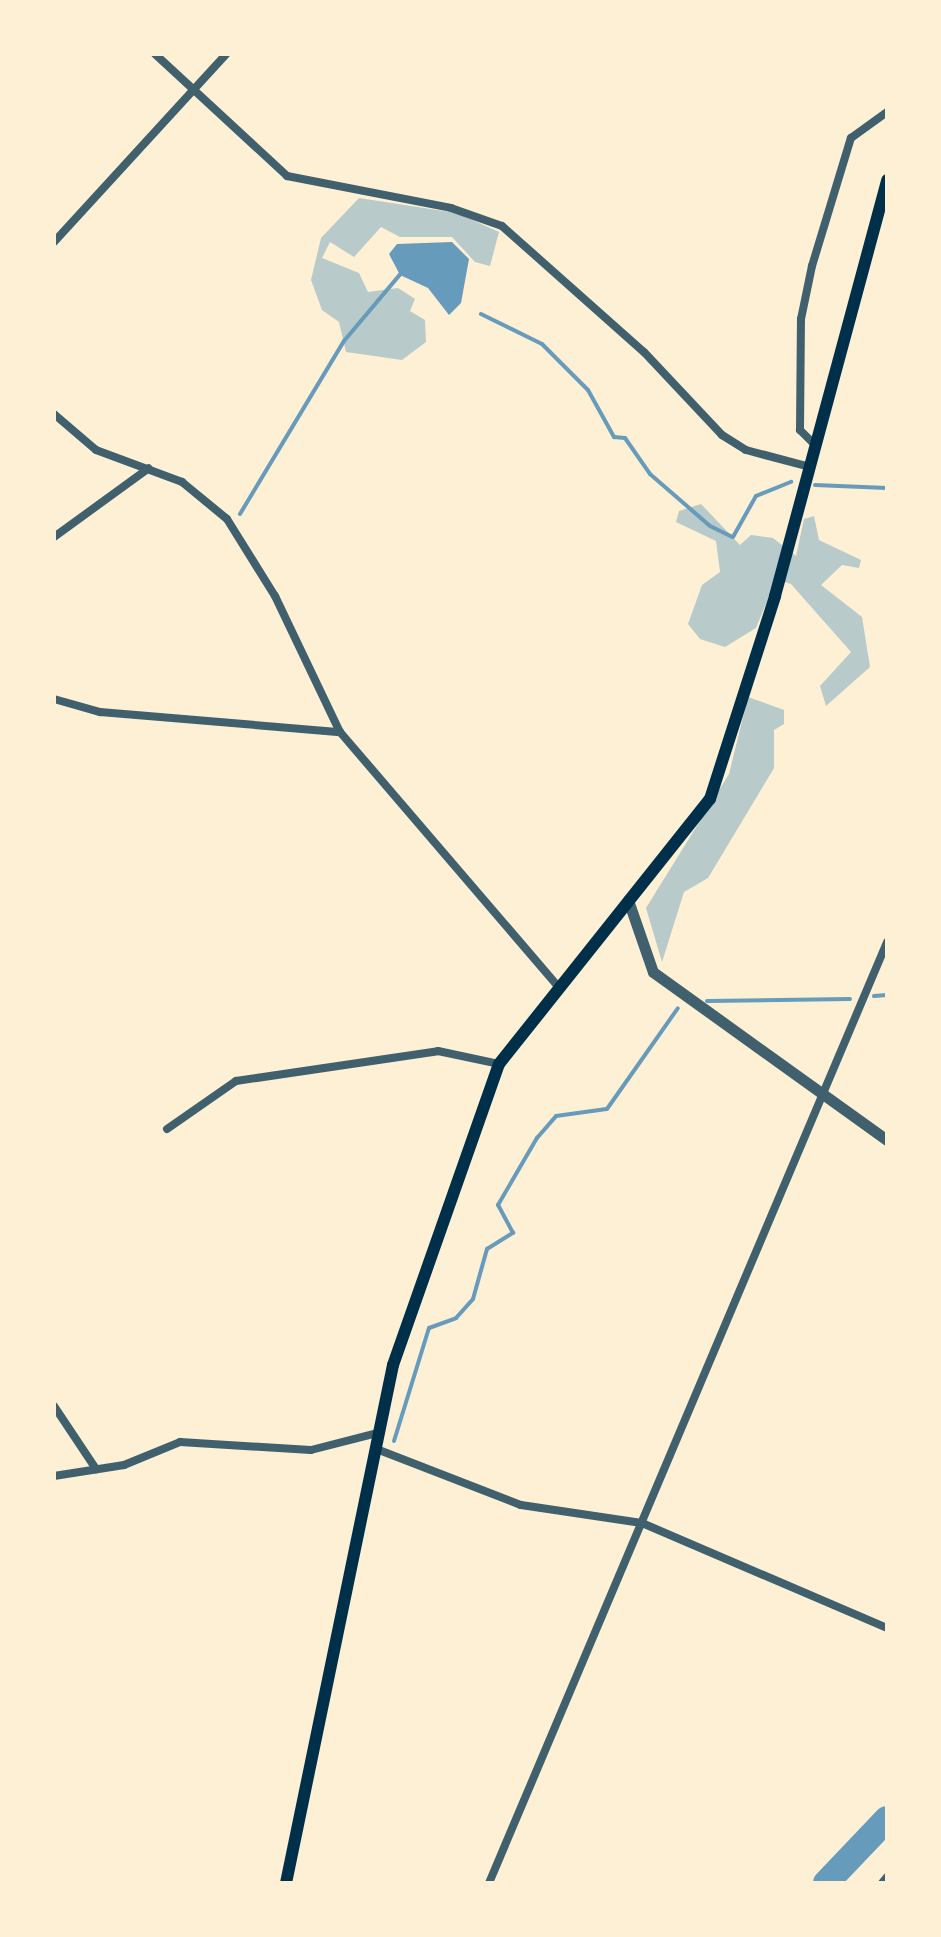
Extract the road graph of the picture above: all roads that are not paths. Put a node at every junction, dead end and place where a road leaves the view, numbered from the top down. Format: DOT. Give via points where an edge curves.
graph roads {
  1 [pos="155,54"];
  2 [pos="226,54"];
  3 [pos="193,88"];
  4 [pos="887,112"];
  5 [pos="887,180"];
  6 [pos="54,242"];
  7 [pos="54,414"];
  8 [pos="812,442"];
  9 [pos="806,466"];
  10 [pos="149,468"];
  11 [pos="54,537"];
  12 [pos="54,699"];
  13 [pos="340,732"];
  14 [pos="628,900"];
  15 [pos="887,942"];
  16 [pos="558,986"];
  17 [pos="499,1064"];
  18 [pos="822,1094"];
  19 [pos="167,1129"];
  20 [pos="887,1140"];
  21 [pos="54,1406"];
  22 [pos="382,1432"];
  23 [pos="379,1450"];
  24 [pos="96,1469"];
  25 [pos="54,1476"];
  26 [pos="642,1523"];
  27 [pos="887,1628"];
  28 [pos="887,1877"];
  29 [pos="286,1883"];
  30 [pos="489,1883"];
  31 [pos="882,1883"];
  1 -- 3 [label="street"];
  2 -- 3 [label="street"];
  3 -- 6 [label="street"];
  3 -- 9 [label="street" via="287,176 451,208 502,226 644,352 722,435 746,450"];
  4 -- 8 [label="street" via="851,138 812,266 801,319 800,430"];
  5 -- 8 [label="main road"];
  7 -- 10 [label="street" via="96,450"];
  8 -- 9 [label="main road"];
  9 -- 14 [label="main road" via="719,778"];
  10 -- 11 [label="street"];
  10 -- 13 [label="street" via="182,482 227,519 275,596"];
  12 -- 13 [label="street" via="100,712"];
  13 -- 16 [label="street"];
  14 -- 16 [label="main road"];
  14 -- 18 [label="street" via="653,972"];
  15 -- 18 [label="street"];
  16 -- 17 [label="main road"];
  17 -- 19 [label="street" via="438,1051 236,1081"];
  17 -- 22 [label="main road" via="393,1365"];
  18 -- 20 [label="street"];
  18 -- 26 [label="street"];
  21 -- 24 [label="street"];
  22 -- 23 [label="main road"];
  22 -- 24 [label="street" via="311,1450 180,1442"];
  23 -- 26 [label="street" via="521,1505"];
  23 -- 29 [label="main road"];
  24 -- 25 [label="street"];
  26 -- 27 [label="street"];
  26 -- 30 [label="street"];
  28 -- 31 [label="street"];
}
